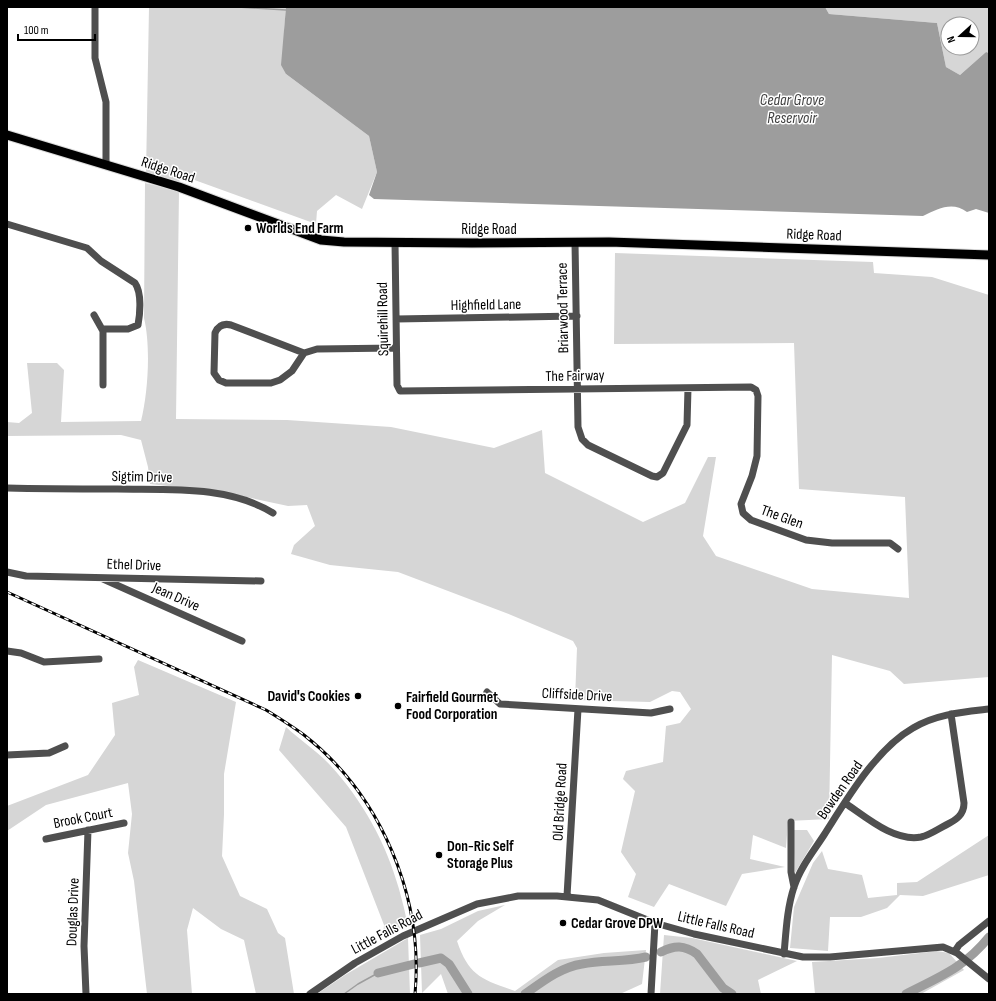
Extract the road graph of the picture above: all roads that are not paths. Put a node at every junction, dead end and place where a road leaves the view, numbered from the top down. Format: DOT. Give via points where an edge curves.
graph roads {
  1 [pos="96,7"];
  2 [pos="7,135"];
  3 [pos="106,164"];
  4 [pos="7,224"];
  5 [pos="395,242"];
  6 [pos="575,242"];
  7 [pos="989,255"];
  8 [pos="94,315"];
  9 [pos="577,316"];
  10 [pos="396,319"];
  11 [pos="103,328"];
  12 [pos="396,348"];
  13 [pos="304,353"];
  14 [pos="103,385"];
  15 [pos="748,387"];
  16 [pos="688,388"];
  17 [pos="577,389"];
  18 [pos="403,392"];
  19 [pos="7,488"];
  20 [pos="273,513"];
  21 [pos="898,549"];
  22 [pos="7,572"];
  23 [pos="99,577"];
  24 [pos="260,581"];
  25 [pos="242,641"];
  26 [pos="7,652"];
  27 [pos="99,659"];
  28 [pos="487,692"];
  29 [pos="578,708"];
  30 [pos="670,708"];
  31 [pos="989,708"];
  32 [pos="951,714"];
  33 [pos="65,746"];
  34 [pos="7,754"];
  35 [pos="845,803"];
  36 [pos="791,822"];
  37 [pos="124,823"];
  38 [pos="88,830"];
  39 [pos="46,839"];
  40 [pos="794,887"];
  41 [pos="567,896"];
  42 [pos="989,920"];
  43 [pos="655,923"];
  44 [pos="957,953"];
  45 [pos="784,954"];
  46 [pos="989,979"];
  47 [pos="86,994"];
  48 [pos="310,994"];
  49 [pos="651,994"];
  1 -- 3 [label="street" via="95,58 106,102"];
  2 -- 3 [label="main road, Ridge Road"];
  3 -- 5 [label="main road, Ridge Road" via="226,203 321,240"];
  4 -- 11 [label="street" via="87,248 101,261 135,283 139,296 138,325 128,329"];
  5 -- 6 [label="main road, Ridge Road"];
  5 -- 10 [label="street, Squirehill Road"];
  6 -- 7 [label="main road, Ridge Road"];
  6 -- 9 [label="street, Briarwood Terrace"];
  8 -- 11 [label="street"];
  9 -- 10 [label="street, Highfield Lane"];
  9 -- 17 [label="street, Briarwood Terrace"];
  10 -- 12 [label="street, Squirehill Road"];
  11 -- 14 [label="street"];
  12 -- 13 [label="street" via="317,349"];
  12 -- 18 [label="street, Squirehill Road" via="397,387"];
  13 -- 13 [label="street" via="225,324 215,333 214,373 219,380 226,383 276,382 290,373"];
  15 -- 16 [label="street, The Fairway"];
  15 -- 21 [label="street, The Glen" via="753,388 758,394 758,442 754,469 742,500 742,510 746,516 806,540 832,543 890,543"];
  16 -- 17 [label="street, The Fairway"];
  16 -- 17 [label="street, Briarwood Terrace" via="686,429 663,473 657,477 592,448 582,439 578,427"];
  17 -- 18 [label="street, The Fairway"];
  19 -- 20 [label="street, Sigtim Drive" via="194,491 237,498 262,506"];
  22 -- 23 [label="street, Ethel Drive" via="26,576"];
  23 -- 24 [label="street, Ethel Drive"];
  23 -- 25 [label="street, Jean Drive"];
  26 -- 27 [label="street" via="21,653 44,662"];
  28 -- 29 [label="street, Cliffside Drive" via="500,704"];
  29 -- 30 [label="street, Cliffside Drive" via="651,713"];
  29 -- 41 [label="street, Old Bridge Road"];
  31 -- 32 [label="street, Bowden Road"];
  32 -- 35 [label="street, Bowden Road" via="921,724 894,741"];
  32 -- 35 [label="street" via="964,803 958,818 928,834 913,837 886,829"];
  33 -- 34 [label="street" via="48,753"];
  35 -- 40 [label="street, Bowden Road" via="801,870"];
  36 -- 40 [label="street" via="791,872"];
  37 -- 38 [label="street, Brook Court"];
  38 -- 39 [label="street, Brook Court"];
  38 -- 47 [label="street, Douglas Drive" via="84,946"];
  40 -- 45 [label="street, Bowden Road"];
  41 -- 43 [label="street, Little Falls Road" via="598,900"];
  41 -- 48 [label="street, Little Falls Road" via="511,896 468,907 387,945"];
  42 -- 44 [label="street" via="959,945"];
  43 -- 45 [label="street, Little Falls Road"];
  43 -- 49 [label="street"];
  44 -- 45 [label="street, Little Falls Road" via="936,947 821,957"];
  44 -- 46 [label="street"];
}
